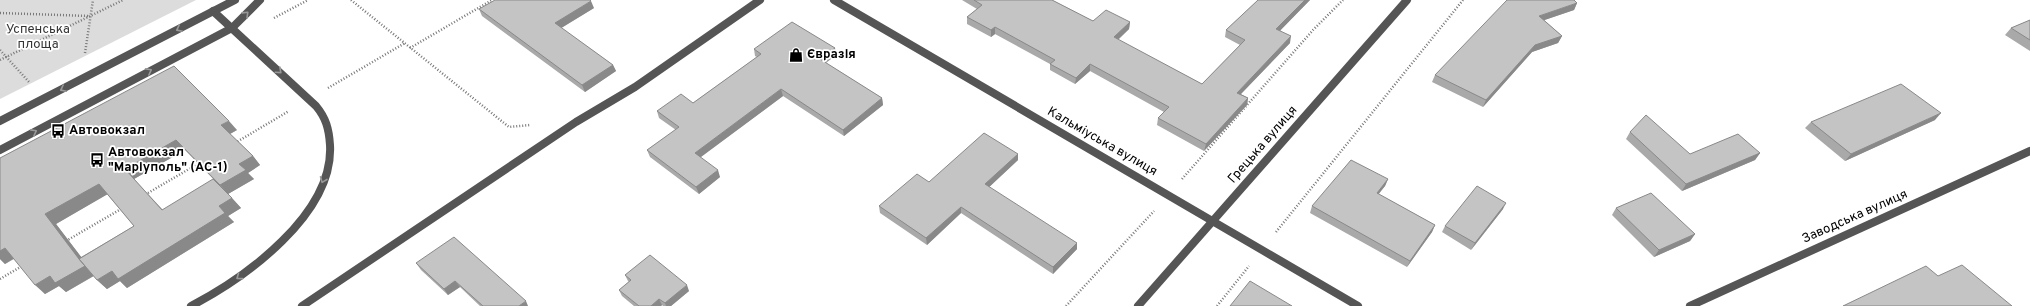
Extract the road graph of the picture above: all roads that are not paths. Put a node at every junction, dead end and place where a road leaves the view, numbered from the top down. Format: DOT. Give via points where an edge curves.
graph roads {
  1 [pos="235,0"];
  2 [pos="260,0"];
  3 [pos="760,0"];
  4 [pos="834,0"];
  5 [pos="1407,0"];
  6 [pos="213,11"];
  7 [pos="232,28"];
  8 [pos="0,121"];
  9 [pos="0,150"];
  10 [pos="2030,151"];
  11 [pos="1213,221"];
  12 [pos="191,306"];
  13 [pos="302,306"];
  14 [pos="1138,306"];
  15 [pos="1358,306"];
  16 [pos="1690,306"];
  1 -- 6 [label="street"];
  7 -- 2 [label="street, one-way"];
  3 -- 13 [label="street" via="635,87 576,122"];
  4 -- 11 [label="street, Кальміуська вулиця"];
  5 -- 11 [label="street, Грецька вулиця"];
  6 -- 7 [label="street"];
  6 -- 8 [label="street, one-way"];
  9 -- 7 [label="street, one-way"];
  7 -- 12 [label="street, one-way" via="322,113 329,130 331,149 327,170 318,193 303,217 283,240 263,259 228,285"];
  10 -- 16 [label="street, Заводська вулиця"];
  11 -- 14 [label="street, Грецька вулиця"];
  11 -- 15 [label="street, Кальміуська вулиця"];
}
